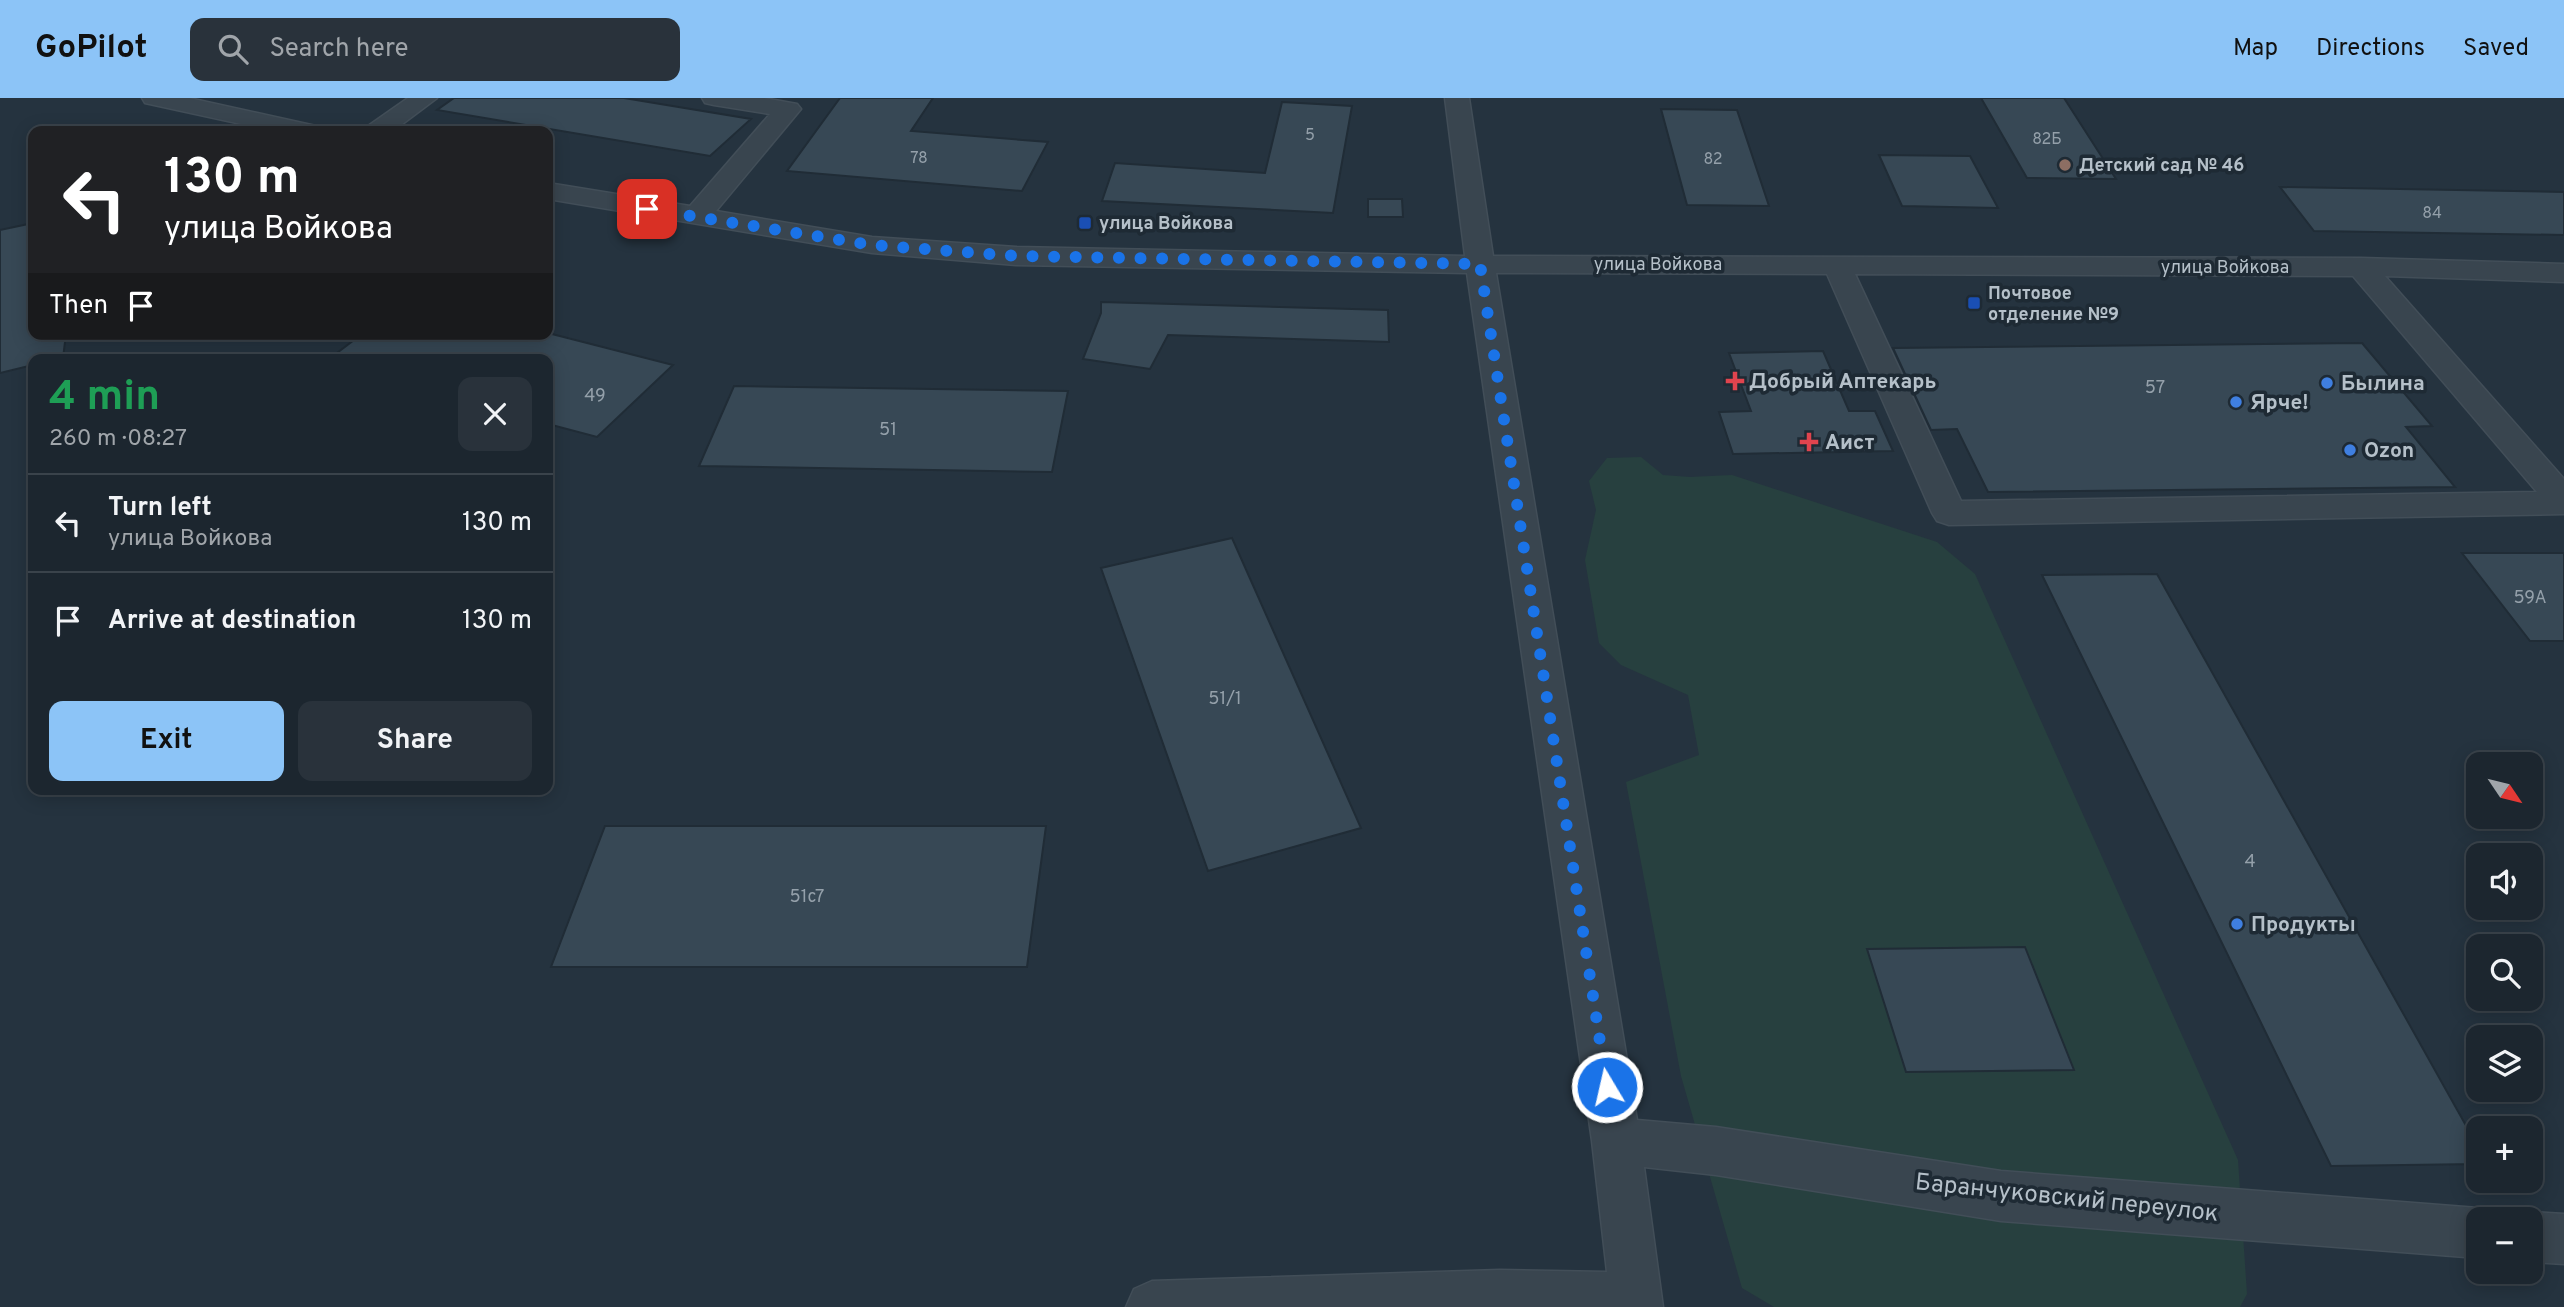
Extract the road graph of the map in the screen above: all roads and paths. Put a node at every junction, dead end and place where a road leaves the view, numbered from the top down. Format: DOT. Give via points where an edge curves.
graph roads {
  1 [pos="154,98"];
  2 [pos="425,98"];
  3 [pos="713,98"];
  4 [pos="1457,98"];
  5 [pos="284,126"];
  6 [pos="384,126"];
  7 [pos="553,192"];
  8 [pos="696,217"];
  9 [pos="1480,264"];
  10 [pos="1837,265"];
  11 [pos="2361,267"];
  12 [pos="2564,273"];
  13 [pos="2564,502"];
  14 [pos="1616,1141"];
  15 [pos="2466,1232"];
  16 [pos="2543,1238"];
  17 [pos="2564,1239"];
  18 [pos="1636,1303"];
  19 [pos="1152,1307"];
  1 -- 5 [label="street"];
  2 -- 6 [label="street"];
  3 -- 8 [label="street" via="788,109"];
  4 -- 9 [label="street"];
  7 -- 8 [label="street, улица Войкова"];
  8 -- 9 [label="street, улица Войкова" via="872,245 1016,256"];
  9 -- 10 [label="street, улица Войкова"];
  9 -- 14 [label="street"];
  10 -- 11 [label="street, улица Войкова"];
  10 -- 13 [label="street" via="1949,513"];
  11 -- 12 [label="street, улица Войкова"];
  11 -- 13 [label="street"];
  14 -- 15 [label="street, Баранчуковский переулок" via="1716,1151 2001,1196"];
  14 -- 18 [label="street"];
  16 -- 17 [label="street"];
  18 -- 19 [label="street" via="1500,1296"];
}
